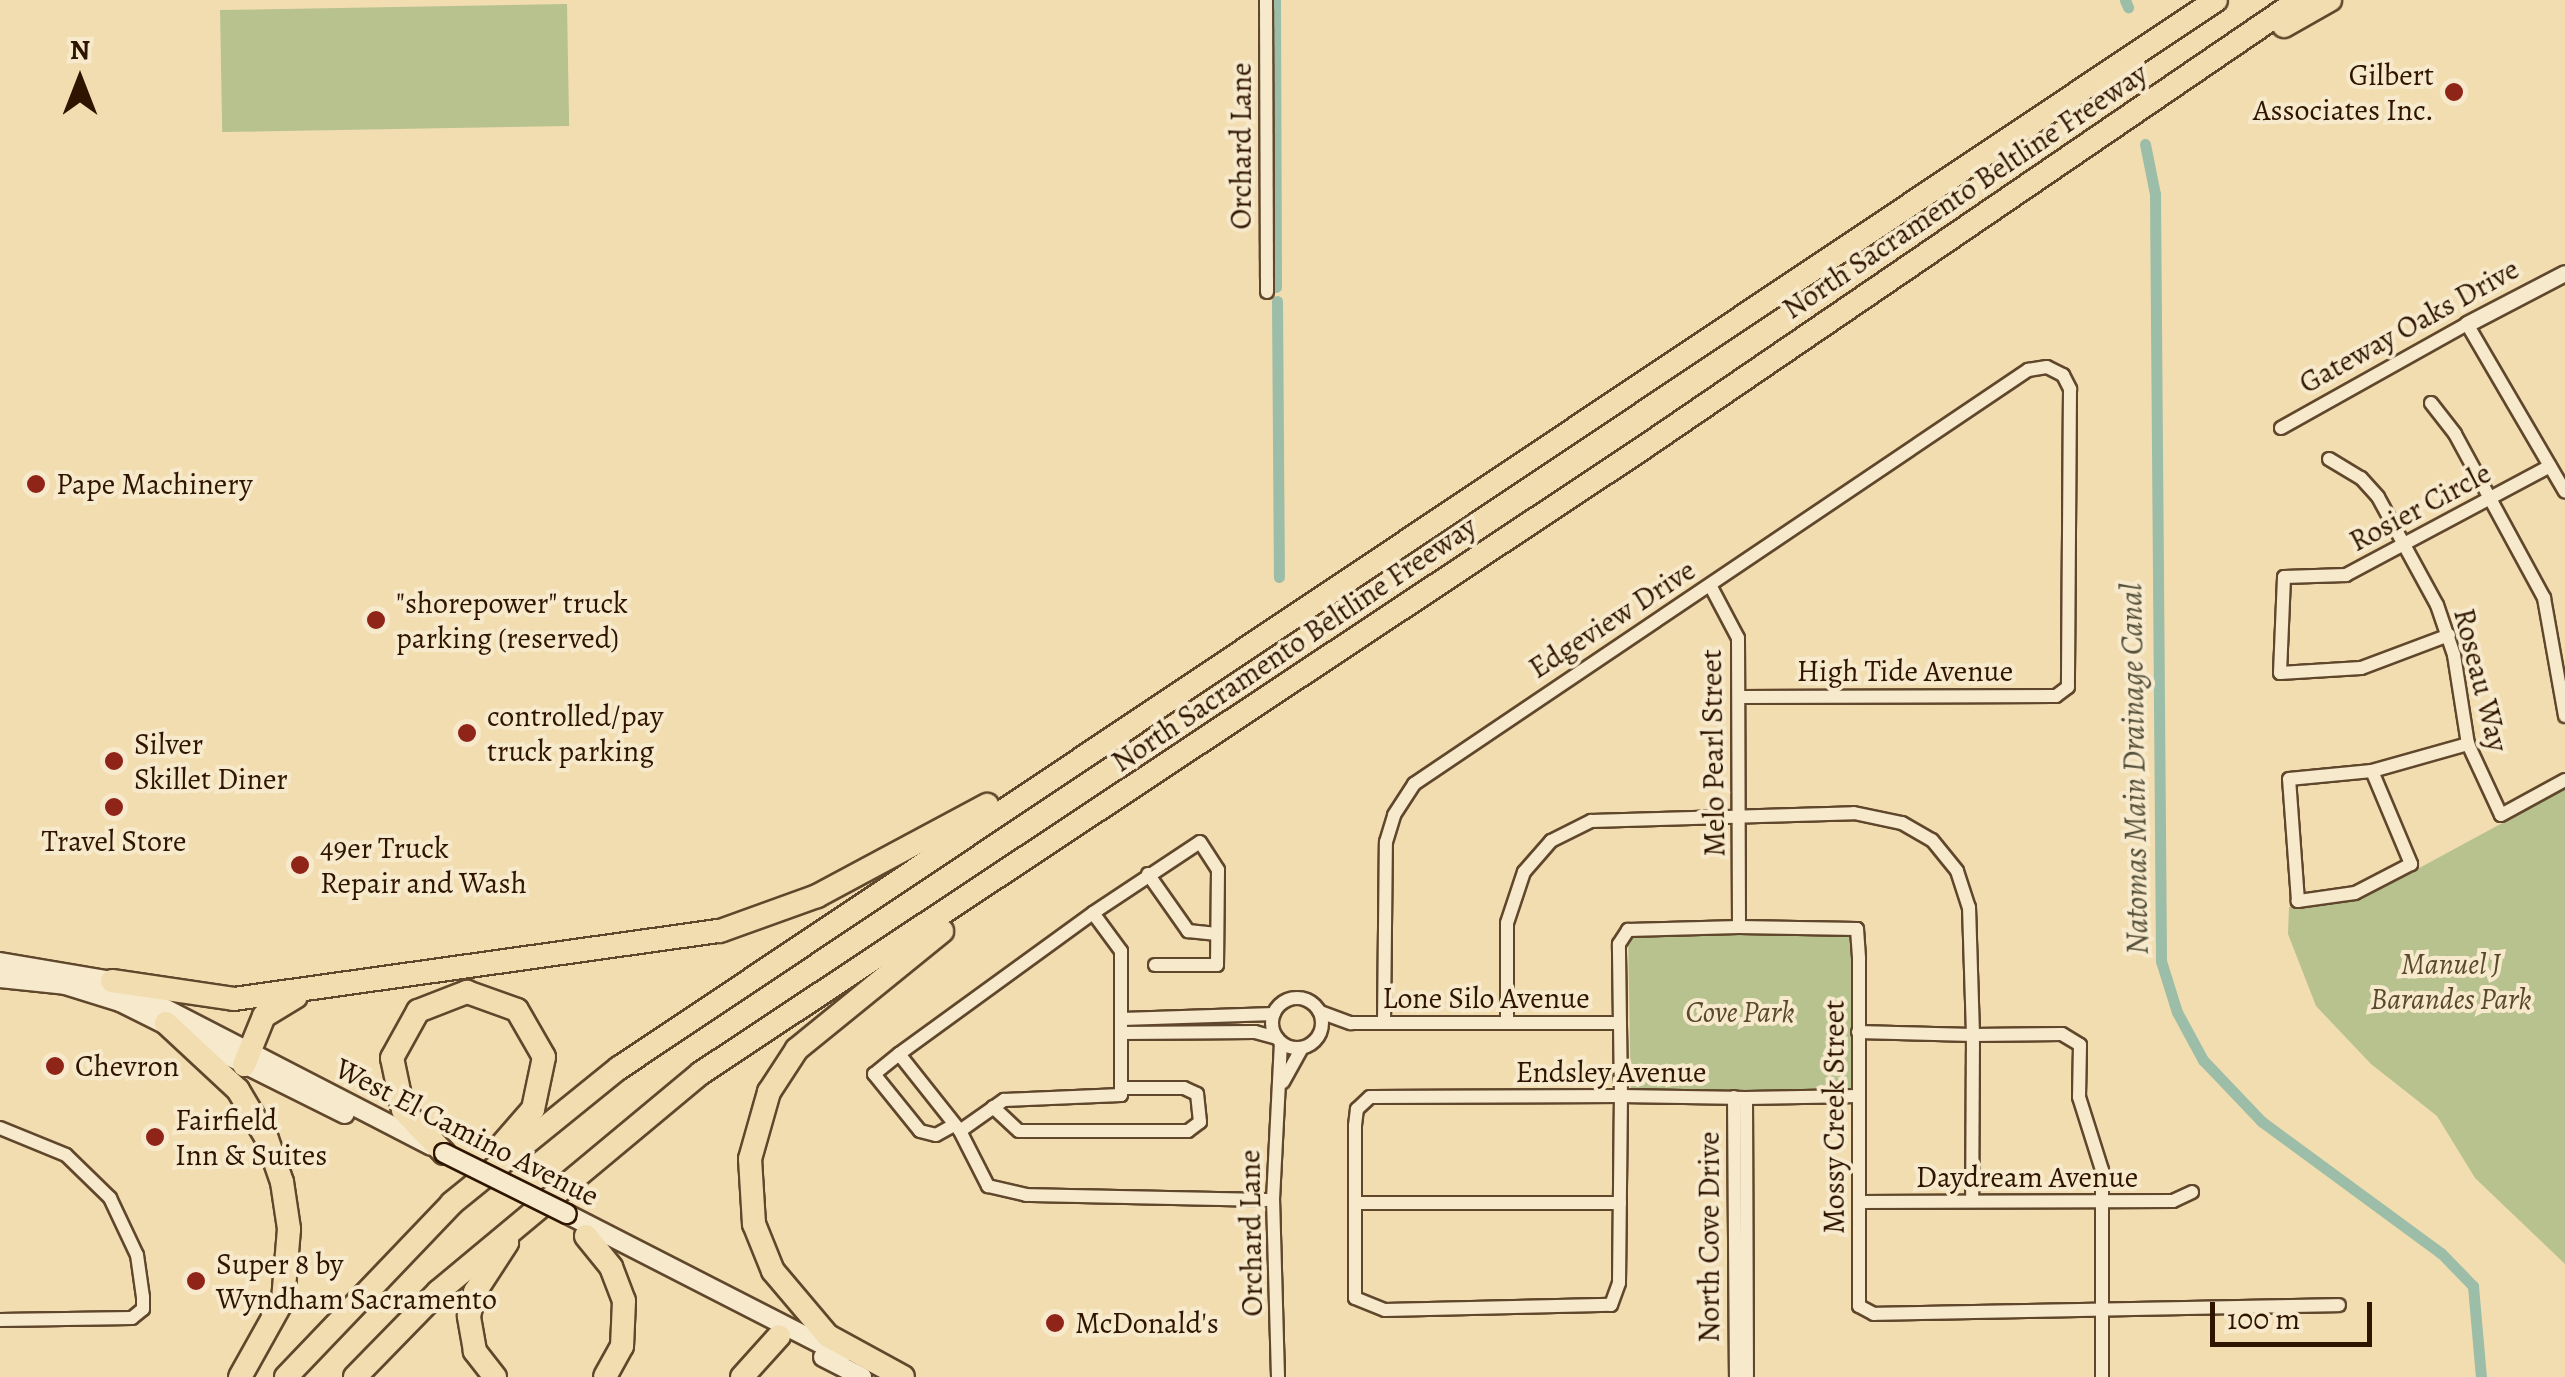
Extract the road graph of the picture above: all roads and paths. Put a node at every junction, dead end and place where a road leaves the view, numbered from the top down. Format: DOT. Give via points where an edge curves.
graph roads {
  1 [pos="1266,0"];
  2 [pos="2216,0"];
  3 [pos="2299,0"];
  4 [pos="2330,0"];
  5 [pos="2150,101"];
  6 [pos="2565,272"];
  7 [pos="1267,292"];
  8 [pos="2467,324"];
  9 [pos="2431,403"];
  10 [pos="2282,428"];
  11 [pos="2328,459"];
  12 [pos="2550,466"];
  13 [pos="2565,492"];
  14 [pos="2490,498"];
  15 [pos="2405,545"];
  16 [pos="1710,585"];
  17 [pos="2449,636"];
  18 [pos="2068,687"];
  19 [pos="1739,696"];
  20 [pos="2565,716"];
  21 [pos="1109,740"];
  22 [pos="2468,744"];
  23 [pos="2372,771"];
  24 [pos="2565,780"];
  25 [pos="1102,808"];
  26 [pos="1740,814"];
  27 [pos="1148,874"];
  28 [pos="1093,913"];
  29 [pos="1740,927"];
  30 [pos="1217,934"];
  31 [pos="0,962"];
  32 [pos="1155,965"];
  33 [pos="0,978"];
  34 [pos="112,981"];
  35 [pos="368,982"];
  36 [pos="1320,1012"];
  37 [pos="1274,1014"];
  38 [pos="166,1023"];
  39 [pos="1351,1023"];
  40 [pos="1384,1023"];
  41 [pos="1506,1023"];
  42 [pos="1620,1023"];
  43 [pos="1122,1026"];
  44 [pos="1858,1032"];
  45 [pos="1973,1035"];
  46 [pos="1320,1036"];
  47 [pos="1279,1041"];
  48 [pos="1301,1049"];
  49 [pos="900,1054"];
  50 [pos="246,1058"];
  51 [pos="1122,1088"];
  52 [pos="1280,1089"];
  53 [pos="1621,1096"];
  54 [pos="1859,1096"];
  55 [pos="1740,1097"];
  56 [pos="993,1107"];
  57 [pos="0,1128"];
  58 [pos="957,1128"];
  59 [pos="442,1157"];
  60 [pos="2192,1192"];
  61 [pos="1273,1200"];
  62 [pos="1972,1201"];
  63 [pos="1859,1202"];
  64 [pos="452,1203"];
  65 [pos="1355,1203"];
  66 [pos="1620,1203"];
  67 [pos="2102,1203"];
  68 [pos="524,1217"];
  69 [pos="564,1218"];
  70 [pos="586,1236"];
  71 [pos="2339,1305"];
  72 [pos="2102,1309"];
  73 [pos="0,1320"];
  74 [pos="781,1331"];
  75 [pos="240,1377"];
  76 [pos="286,1377"];
  77 [pos="355,1377"];
  78 [pos="495,1377"];
  79 [pos="604,1377"];
  80 [pos="742,1377"];
  81 [pos="862,1377"];
  82 [pos="902,1377"];
  83 [pos="1278,1377"];
  84 [pos="1736,1377"];
  85 [pos="1747,1377"];
  86 [pos="2102,1377"];
  1 -- 7 [label="street, Orchard Lane"];
  2 -- 21 [label="highway, North Sacramento Beltline Freeway"];
  3 -- 5 [label="highway, North Sacramento Beltline Freeway"];
  4 -- 5 [label="highway"];
  5 -- 25 [label="highway, North Sacramento Beltline Freeway"];
  6 -- 8 [label="street, Gateway Oaks Drive"];
  8 -- 10 [label="street, Gateway Oaks Drive"];
  8 -- 12 [label="street"];
  9 -- 14 [label="street"];
  11 -- 15 [label="street, Roseau Way" via="2367,484"];
  12 -- 13 [label="street"];
  12 -- 14 [label="street, Rosier Circle"];
  14 -- 15 [label="street, Rosier Circle"];
  14 -- 20 [label="street" via="2550,615"];
  15 -- 17 [label="street, Roseau Way"];
  15 -- 17 [label="street, Rosier Circle" via="2346,575 2284,576 2280,674 2361,668"];
  16 -- 18 [label="street, Edgeview Drive" via="2028,370 2047,367 2063,375 2070,389"];
  16 -- 19 [label="street, Melo Pearl Street" via="1738,638"];
  16 -- 40 [label="street, Edgeview Drive" via="1451,756 1403,798 1386,842"];
  17 -- 22 [label="street, Roseau Way"];
  18 -- 19 [label="street, High Tide Avenue" via="2056,696"];
  19 -- 26 [label="street, Melo Pearl Street"];
  21 -- 35 [label="highway" via="818,896 750,923"];
  21 -- 64 [label="highway, North Sacramento Beltline Freeway" via="619,1068"];
  22 -- 23 [label="street"];
  22 -- 24 [label="street, Roseau Way" via="2501,815"];
  23 -- 23 [label="street" via="2288,780 2298,901 2355,894 2411,864"];
  25 -- 68 [label="highway, North Sacramento Beltline Freeway" via="700,1073"];
  25 -- 82 [label="highway" via="813,1032 781,1070 762,1108 749,1175 765,1258 828,1336"];
  26 -- 29 [label="street, Melo Pearl Street"];
  26 -- 41 [label="street" via="1591,821 1551,840 1524,872 1507,923"];
  26 -- 45 [label="street" via="1854,813 1902,823 1932,840 1957,871 1970,907"];
  27 -- 28 [label="street"];
  27 -- 30 [label="street" via="1188,931"];
  27 -- 30 [label="street" via="1200,842 1218,870"];
  28 -- 43 [label="street" via="1121,951"];
  28 -- 49 [label="street"];
  29 -- 42 [label="street" via="1628,930 1620,944"];
  29 -- 44 [label="street, Mossy Creek Street" via="1857,929"];
  30 -- 32 [label="street" via="1217,965"];
  31 -- 34 [label="main road, West El Camino Avenue"];
  33 -- 38 [label="main road, West El Camino Avenue" via="65,985"];
  34 -- 35 [label="highway" via="234,999"];
  34 -- 50 [label="main road, West El Camino Avenue"];
  35 -- 50 [label="highway" via="284,1002 264,1016"];
  36 -- 37 [label="street" via="1300,998"];
  36 -- 39 [label="street, Lone Silo Avenue"];
  36 -- 46 [label="street"];
  37 -- 43 [label="street"];
  37 -- 47 [label="street"];
  38 -- 50 [label="main road, West El Camino Avenue"];
  38 -- 75 [label="highway" via="238,1090 267,1138 282,1182 289,1229 283,1300"];
  39 -- 40 [label="street, Lone Silo Avenue"];
  39 -- 46 [label="street, Lone Silo Avenue"];
  40 -- 41 [label="street, Lone Silo Avenue"];
  41 -- 42 [label="street, Lone Silo Avenue"];
  42 -- 53 [label="street"];
  43 -- 47 [label="street" via="1255,1032"];
  43 -- 51 [label="street"];
  44 -- 45 [label="street"];
  44 -- 54 [label="street, Mossy Creek Street"];
  45 -- 62 [label="street"];
  45 -- 67 [label="street" via="2074,1038 2080,1045 2079,1097 2102,1170"];
  46 -- 48 [label="street"];
  47 -- 48 [label="street"];
  47 -- 52 [label="street, Orchard Lane"];
  48 -- 52 [label="street, Orchard Lane"];
  49 -- 58 [label="street"];
  49 -- 58 [label="street" via="874,1074 920,1132"];
  50 -- 59 [label="main road, West El Camino Avenue"];
  51 -- 56 [label="street" via="1117,1099 1004,1100"];
  51 -- 56 [label="street" via="1184,1088 1197,1094 1200,1122 1188,1132 1019,1131"];
  52 -- 61 [label="street, Orchard Lane"];
  53 -- 55 [label="street, Endsley Avenue"];
  53 -- 65 [label="street, Endsley Avenue" via="1363,1100 1355,1126"];
  53 -- 66 [label="street"];
  54 -- 55 [label="street, Endsley Avenue"];
  54 -- 63 [label="street, Mossy Creek Street"];
  55 -- 84 [label="street, North Cove Drive"];
  55 -- 85 [label="street, North Cove Drive"];
  56 -- 58 [label="street"];
  57 -- 73 [label="street" via="66,1156 110,1198 138,1255 143,1297 143,1309 132,1318"];
  58 -- 61 [label="street" via="988,1186 1026,1195"];
  59 -- 64 [label="highway" via="403,1110 392,1058 418,1011 468,992 494,997 535,1031 543,1084 533,1109"];
  59 -- 69 [label="main road, West El Camino Avenue"];
  60 -- 67 [label="street, Daydream Avenue" via="2173,1202"];
  61 -- 83 [label="street, Orchard Lane"];
  62 -- 63 [label="street, Daydream Avenue"];
  62 -- 67 [label="street, Daydream Avenue"];
  63 -- 72 [label="street, Mossy Creek Street" via="1859,1306 1874,1314"];
  64 -- 76 [label="highway, North Sacramento Beltline Freeway"];
  65 -- 66 [label="street"];
  65 -- 66 [label="street" via="1355,1298 1367,1308 1611,1305 1620,1283"];
  67 -- 72 [label="street"];
  68 -- 77 [label="highway, North Sacramento Beltline Freeway"];
  68 -- 78 [label="highway" via="472,1302 471,1338"];
  69 -- 70 [label="main road, West El Camino Avenue"];
  69 -- 74 [label="main road, West El Camino Avenue"];
  70 -- 74 [label="main road, West El Camino Avenue"];
  70 -- 79 [label="highway" via="611,1267 624,1301 622,1346"];
  71 -- 72 [label="street"];
  72 -- 86 [label="street"];
  74 -- 80 [label="highway"];
  74 -- 81 [label="main road, West El Camino Avenue"];
  74 -- 82 [label="main road, West El Camino Avenue"];
}
